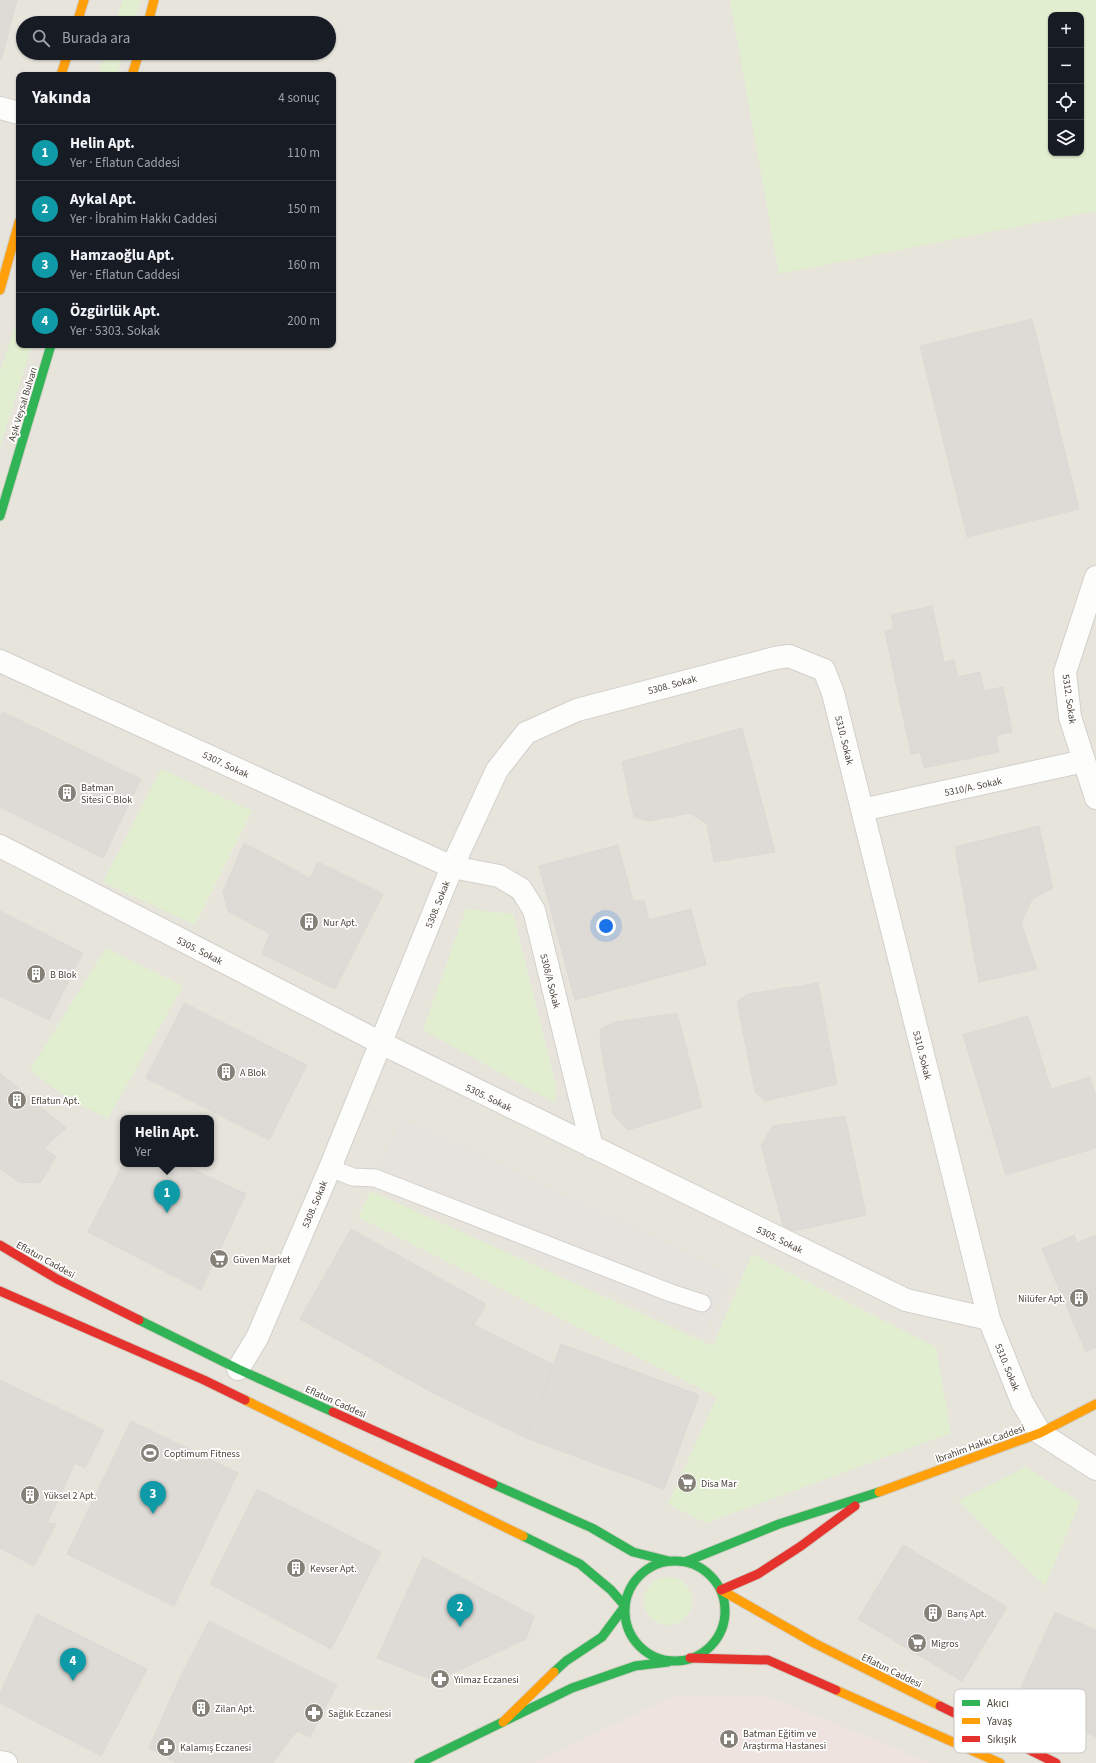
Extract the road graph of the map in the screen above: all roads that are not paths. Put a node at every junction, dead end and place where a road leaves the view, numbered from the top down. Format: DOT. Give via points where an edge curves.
graph roads {
  1 [pos="84,0"];
  2 [pos="154,0"];
  3 [pos="79,16"];
  4 [pos="150,16"];
  5 [pos="66,60"];
  6 [pos="137,60"];
  7 [pos="62,72"];
  8 [pos="133,72"];
  9 [pos="0,108"];
  10 [pos="16,112"];
  11 [pos="16,233"];
  12 [pos="0,290"];
  13 [pos="50,348"];
  14 [pos="0,516"];
  15 [pos="1096,577"];
  16 [pos="0,661"];
  17 [pos="824,670"];
  18 [pos="1084,761"];
  19 [pos="1096,798"];
  20 [pos="862,810"];
  21 [pos="0,846"];
  22 [pos="452,868"];
  23 [pos="381,1043"];
  24 [pos="592,1148"];
  25 [pos="330,1168"];
  26 [pos="0,1245"];
  27 [pos="0,1291"];
  28 [pos="702,1304"];
  29 [pos="989,1319"];
  30 [pos="238,1369"];
  31 [pos="1096,1404"];
  32 [pos="1040,1433"];
  33 [pos="1096,1469"];
  34 [pos="869,1496"];
  35 [pos="669,1561"];
  36 [pos="685,1562"];
  37 [pos="721,1590"];
  38 [pos="625,1606"];
  39 [pos="690,1658"];
  40 [pos="674,1661"];
  41 [pos="954,1712"];
  42 [pos="503,1722"];
  43 [pos="954,1743"];
  44 [pos="977,1753"];
  45 [pos="1036,1753"];
  46 [pos="0,1762"];
  47 [pos="6,1763"];
  48 [pos="419,1763"];
  49 [pos="1000,1763"];
  50 [pos="1056,1763"];
  1 -- 3 [label="main road"];
  2 -- 4 [label="main road"];
  5 -- 7 [label="main road"];
  6 -- 8 [label="main road"];
  9 -- 10 [label="street"];
  11 -- 12 [label="main road"];
  13 -- 14 [label="main road, Aşık Veysal Bulvarı"];
  15 -- 18 [label="street, 5312. Sokak" via="1065,672 1070,717"];
  16 -- 22 [label="street, 5307. Sokak"];
  17 -- 20 [label="street, 5310. Sokak" via="833,693"];
  17 -- 22 [label="street, 5308. Sokak" via="789,656 775,658 577,710 526,733 497,770"];
  18 -- 19 [label="street, 5312. Sokak"];
  18 -- 20 [label="street, 5310/A. Sokak"];
  20 -- 29 [label="street, 5310. Sokak"];
  21 -- 23 [label="street, 5305. Sokak"];
  22 -- 23 [label="street, 5308. Sokak"];
  22 -- 24 [label="street, 5308/A Sokak" via="499,876 521,889 534,910"];
  23 -- 24 [label="street, 5305. Sokak"];
  23 -- 25 [label="street, 5308. Sokak"];
  24 -- 29 [label="street, 5305. Sokak" via="906,1300"];
  25 -- 28 [label="lane" via="353,1177 375,1178"];
  25 -- 30 [label="street, 5308. Sokak" via="257,1338"];
  26 -- 30 [label="main road, Eflatun Caddesi" via="57,1279"];
  27 -- 38 [label="main road" via="204,1380 580,1564 611,1590"];
  29 -- 32 [label="street, 5310. Sokak" via="1022,1402"];
  30 -- 35 [label="main road, Eflatun Caddesi" via="592,1528 633,1552"];
  31 -- 32 [label="main road, İbrahim Hakkı Caddesi"];
  32 -- 33 [label="street"];
  32 -- 34 [label="main road, İbrahim Hakkı Caddesi"];
  34 -- 36 [label="main road" via="779,1524"];
  34 -- 37 [label="main road" via="758,1574"];
  35 -- 36 [label="main road"];
  35 -- 38 [label="main road" via="653,1566 639,1576 629,1590"];
  36 -- 37 [label="main road" via="700,1567 712,1577"];
  37 -- 39 [label="main road" via="725,1606 724,1623 717,1639 705,1651"];
  37 -- 41 [label="main road, Eflatun Caddesi" via="814,1643"];
  38 -- 40 [label="main road" via="626,1622 632,1637 643,1650 658,1658"];
  38 -- 42 [label="main road" via="602,1637 566,1662"];
  39 -- 40 [label="main road"];
  39 -- 43 [label="main road" via="768,1660"];
  40 -- 42 [label="main road" via="635,1666 572,1688"];
  42 -- 48 [label="main road"];
  44 -- 49 [label="main road"];
  45 -- 50 [label="main road, Eflatun Caddesi"];
  46 -- 47 [label="street"];
}
